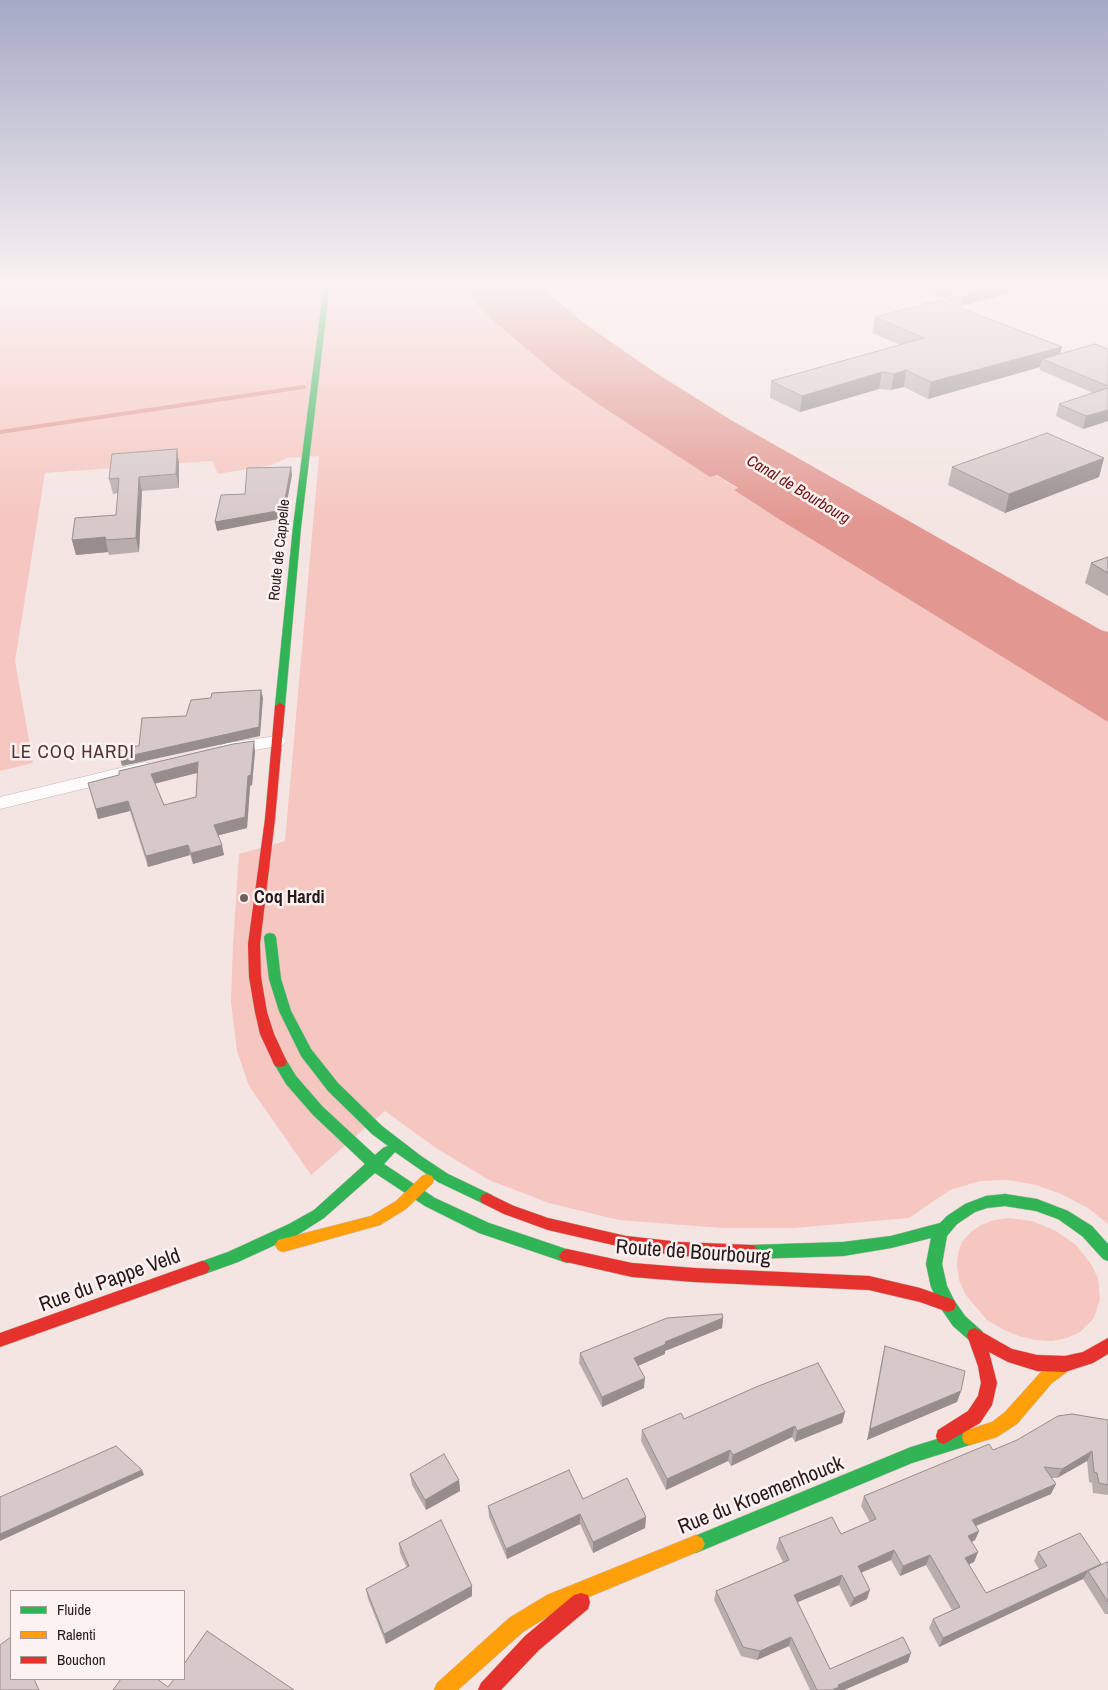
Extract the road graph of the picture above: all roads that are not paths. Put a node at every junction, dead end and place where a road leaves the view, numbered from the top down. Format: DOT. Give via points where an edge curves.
graph roads {
  1 [pos="317,363"];
  2 [pos="277,741"];
  3 [pos="207,753"];
  4 [pos="159,765"];
  5 [pos="0,802"];
  6 [pos="270,819"];
  7 [pos="270,909"];
  8 [pos="270,926"];
  9 [pos="272,1046"];
  10 [pos="395,1145"];
  11 [pos="374,1164"];
  12 [pos="435,1173"];
  13 [pos="414,1192"];
  14 [pos="945,1228"];
  15 [pos="1108,1254"];
  16 [pos="233,1257"];
  17 [pos="948,1305"];
  18 [pos="975,1335"];
  19 [pos="0,1340"];
  20 [pos="1108,1345"];
  21 [pos="1087,1358"];
  22 [pos="1108,1360"];
  23 [pos="1065,1364"];
  24 [pos="910,1455"];
  25 [pos="626,1572"];
  26 [pos="444,1690"];
  27 [pos="488,1690"];
  1 -- 2 [label="main road, Route de Cappelle" via="297,527"];
  2 -- 3 [label="street"];
  2 -- 6 [label="main road, Route de Cappelle"];
  4 -- 5 [label="street"];
  6 -- 7 [label="main road, Route de Cappelle"];
  6 -- 9 [label="main road, Route de Cappelle" via="258,894 254,952 258,1000"];
  8 -- 10 [label="main road, Route de Bourbourg" via="278,990 300,1042 337,1092"];
  9 -- 11 [label="main road, Route de Bourbourg" via="285,1071 308,1101"];
  10 -- 11 [label="main road, Rue du Pappe Veld"];
  10 -- 12 [label="main road, Route de Bourbourg"];
  11 -- 13 [label="main road, Route de Bourbourg"];
  11 -- 16 [label="main road, Rue du Pappe Veld" via="310,1220"];
  12 -- 13 [label="main road, Rue du Pappe Veld"];
  12 -- 14 [label="main road, Route de Bourbourg" via="494,1203 548,1224 626,1242 680,1249 763,1253 828,1250 890,1242"];
  13 -- 16 [label="main road, Rue du Pappe Veld" via="393,1210 364,1225"];
  13 -- 17 [label="main road, Route de Bourbourg" via="456,1215 521,1242 612,1267 694,1276 869,1283"];
  14 -- 15 [label="main road" via="960,1213 980,1204 1004,1200 1024,1202 1075,1222"];
  14 -- 17 [label="main road" via="936,1247 934,1264 939,1287"];
  16 -- 19 [label="main road, Rue du Pappe Veld"];
  17 -- 18 [label="main road" via="959,1321"];
  18 -- 23 [label="main road" via="994,1348 1022,1360"];
  18 -- 24 [label="main road, Rue du Kroemenhouck" via="988,1376 983,1405 967,1423"];
  20 -- 21 [label="main road"];
  21 -- 22 [label="main road"];
  21 -- 23 [label="main road"];
  23 -- 24 [label="main road, Rue du Kroemenhouck" via="1046,1378 1011,1418 996,1428"];
  24 -- 25 [label="main road, Rue du Kroemenhouck"];
  25 -- 26 [label="main road, Rue du Kroemenhouck" via="528,1617"];
  25 -- 27 [label="main road, Rue du Kroemenhouck" via="559,1618"];
}
